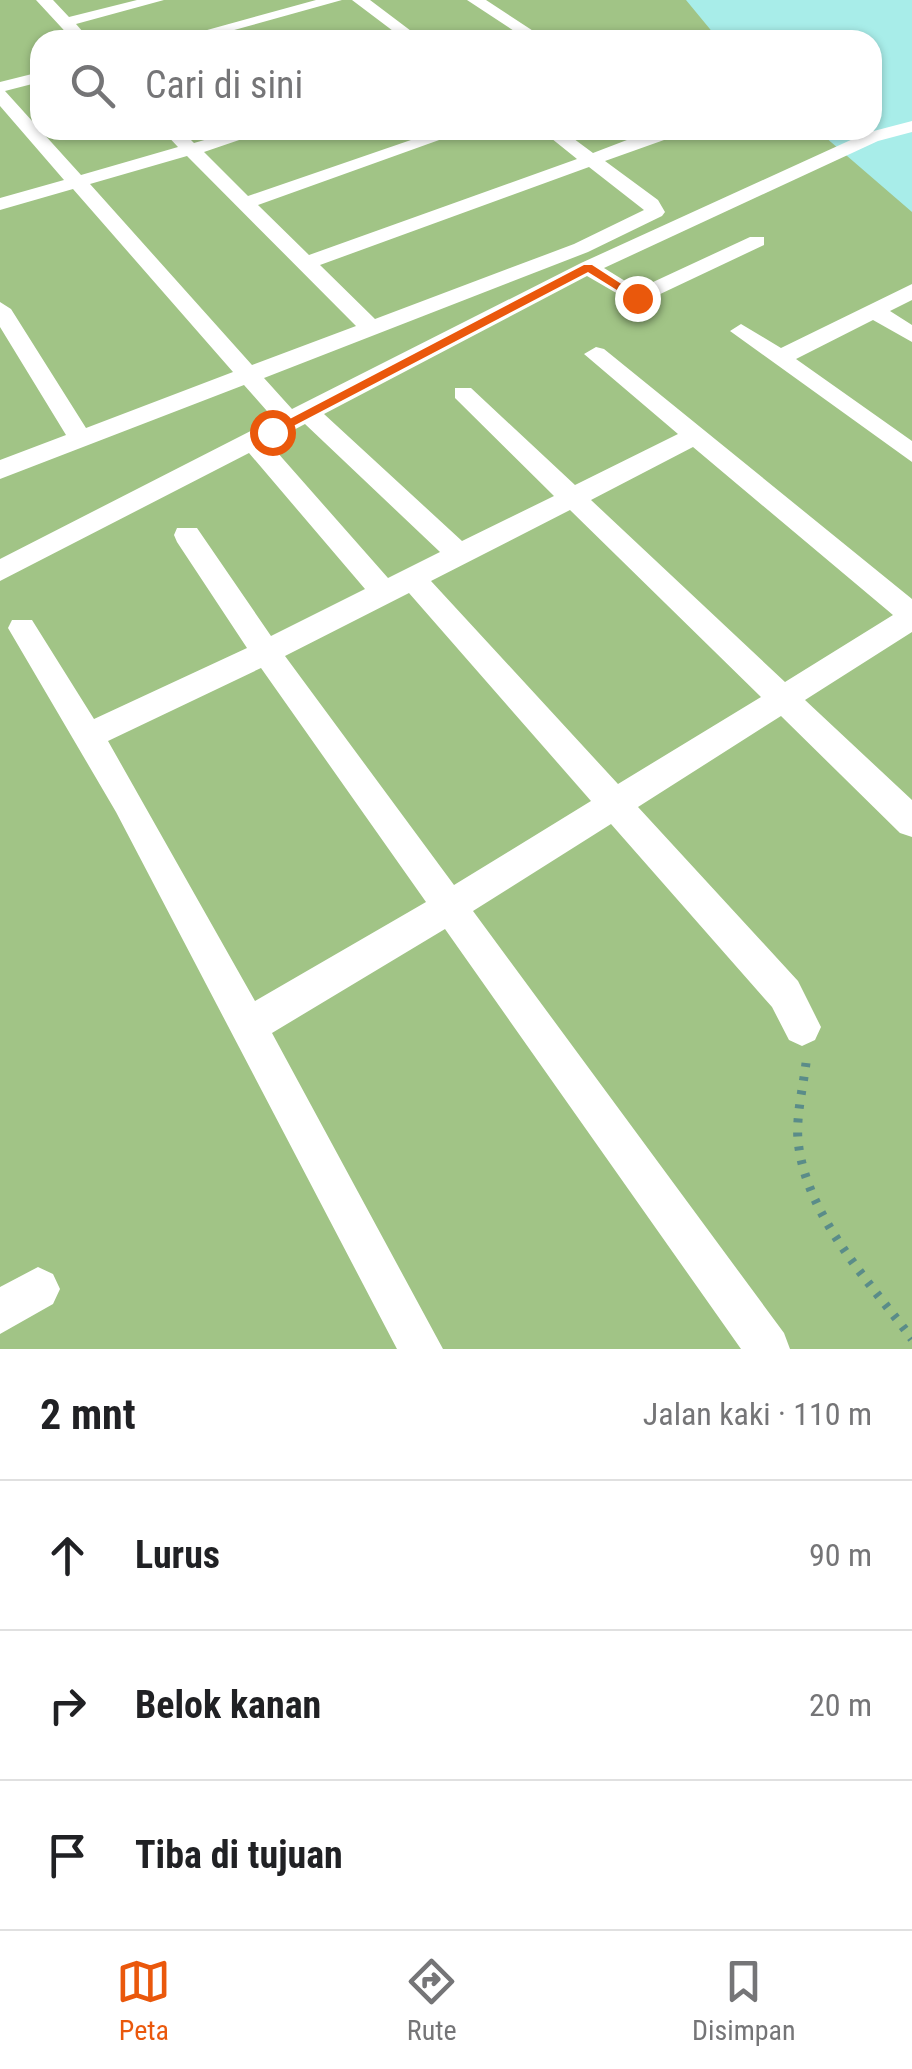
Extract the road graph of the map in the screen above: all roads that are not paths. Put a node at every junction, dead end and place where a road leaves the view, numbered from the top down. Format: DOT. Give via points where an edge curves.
graph roads {
  1 [pos="44,0"];
  2 [pos="156,0"];
  3 [pos="334,0"];
  4 [pos="360,0"];
  5 [pos="474,0"];
  6 [pos="66,22"];
  7 [pos="73,30"];
  8 [pos="218,30"];
  9 [pos="394,30"];
  10 [pos="522,30"];
  11 [pos="30,80"];
  12 [pos="0,91"];
  13 [pos="912,126"];
  14 [pos="30,127"];
  15 [pos="882,134"];
  16 [pos="40,140"];
  17 [pos="181,140"];
  18 [pos="227,140"];
  19 [pos="429,140"];
  20 [pos="564,140"];
  21 [pos="640,140"];
  22 [pos="866,140"];
  23 [pos="192,151"];
  24 [pos="593,160"];
  25 [pos="74,181"];
  26 [pos="0,204"];
  27 [pos="243,204"];
  28 [pos="756,241"];
  29 [pos="307,263"];
  30 [pos="588,267"];
  31 [pos="912,291"];
  32 [pos="0,309"];
  33 [pos="873,310"];
  34 [pos="369,326"];
  35 [pos="741,331"];
  36 [pos="912,335"];
  37 [pos="596,354"];
  38 [pos="26,355"];
  39 [pos="780,358"];
  40 [pos="0,364"];
  41 [pos="246,372"];
  42 [pos="464,393"];
  43 [pos="299,418"];
  44 [pos="695,436"];
  45 [pos="81,440"];
  46 [pos="253,441"];
  47 [pos="912,454"];
  48 [pos="0,470"];
  49 [pos="575,497"];
  50 [pos="188,534"];
  51 [pos="459,554"];
  52 [pos="0,571"];
  53 [pos="398,585"];
  54 [pos="912,616"];
  55 [pos="22,628"];
  56 [pos="266,652"];
  57 [pos="784,700"];
  58 [pos="88,736"];
  59 [pos="617,802"];
  60 [pos="912,822"];
  61 [pos="451,906"];
  62 [pos="248,1026"];
  63 [pos="802,1027"];
  64 [pos="38,1289"];
  65 [pos="0,1312"];
  66 [pos="422,1349"];
  67 [pos="768,1349"];
  1 -- 6 [label="street"];
  2 -- 6 [label="street"];
  3 -- 8 [label="street"];
  4 -- 9 [label="street"];
  5 -- 10 [label="street"];
  6 -- 7 [label="street"];
  11 -- 12 [label="street"];
  12 -- 14 [label="street"];
  13 -- 15 [label="street"];
  16 -- 25 [label="street"];
  17 -- 23 [label="street"];
  18 -- 23 [label="street"];
  19 -- 27 [label="street"];
  20 -- 24 [label="street"];
  21 -- 24 [label="street"];
  22 -- 30 [label="street"];
  23 -- 25 [label="street"];
  23 -- 27 [label="street"];
  24 -- 29 [label="street"];
  24 -- 34 [label="street" via="654,212 581,248"];
  25 -- 26 [label="street"];
  25 -- 41 [label="street"];
  27 -- 29 [label="street"];
  28 -- 30 [label="street" via="637,298"];
  29 -- 34 [label="street"];
  30 -- 43 [label="street"];
  31 -- 33 [label="street"];
  32 -- 38 [label="street"];
  33 -- 36 [label="street"];
  33 -- 39 [label="street"];
  34 -- 41 [label="street"];
  35 -- 39 [label="street"];
  37 -- 44 [label="street"];
  38 -- 40 [label="street"];
  38 -- 45 [label="street"];
  39 -- 47 [label="street"];
  41 -- 43 [label="street"];
  41 -- 45 [label="street"];
  42 -- 49 [label="street"];
  43 -- 46 [label="street"];
  43 -- 51 [label="street"];
  44 -- 49 [label="street"];
  44 -- 54 [label="street"];
  45 -- 48 [label="street"];
  46 -- 52 [label="street"];
  46 -- 53 [label="street"];
  49 -- 51 [label="street"];
  49 -- 57 [label="street"];
  50 -- 56 [label="street"];
  51 -- 53 [label="street"];
  53 -- 56 [label="street"];
  53 -- 59 [label="street"];
  54 -- 57 [label="street"];
  55 -- 58 [label="street"];
  56 -- 58 [label="street"];
  56 -- 61 [label="street"];
  57 -- 59 [label="street"];
  57 -- 60 [label="street"];
  58 -- 62 [label="street"];
  59 -- 61 [label="street"];
  59 -- 63 [label="street" via="785,994"];
  61 -- 62 [label="street"];
  61 -- 67 [label="street"];
  62 -- 66 [label="street"];
  64 -- 65 [label="street"];
}
